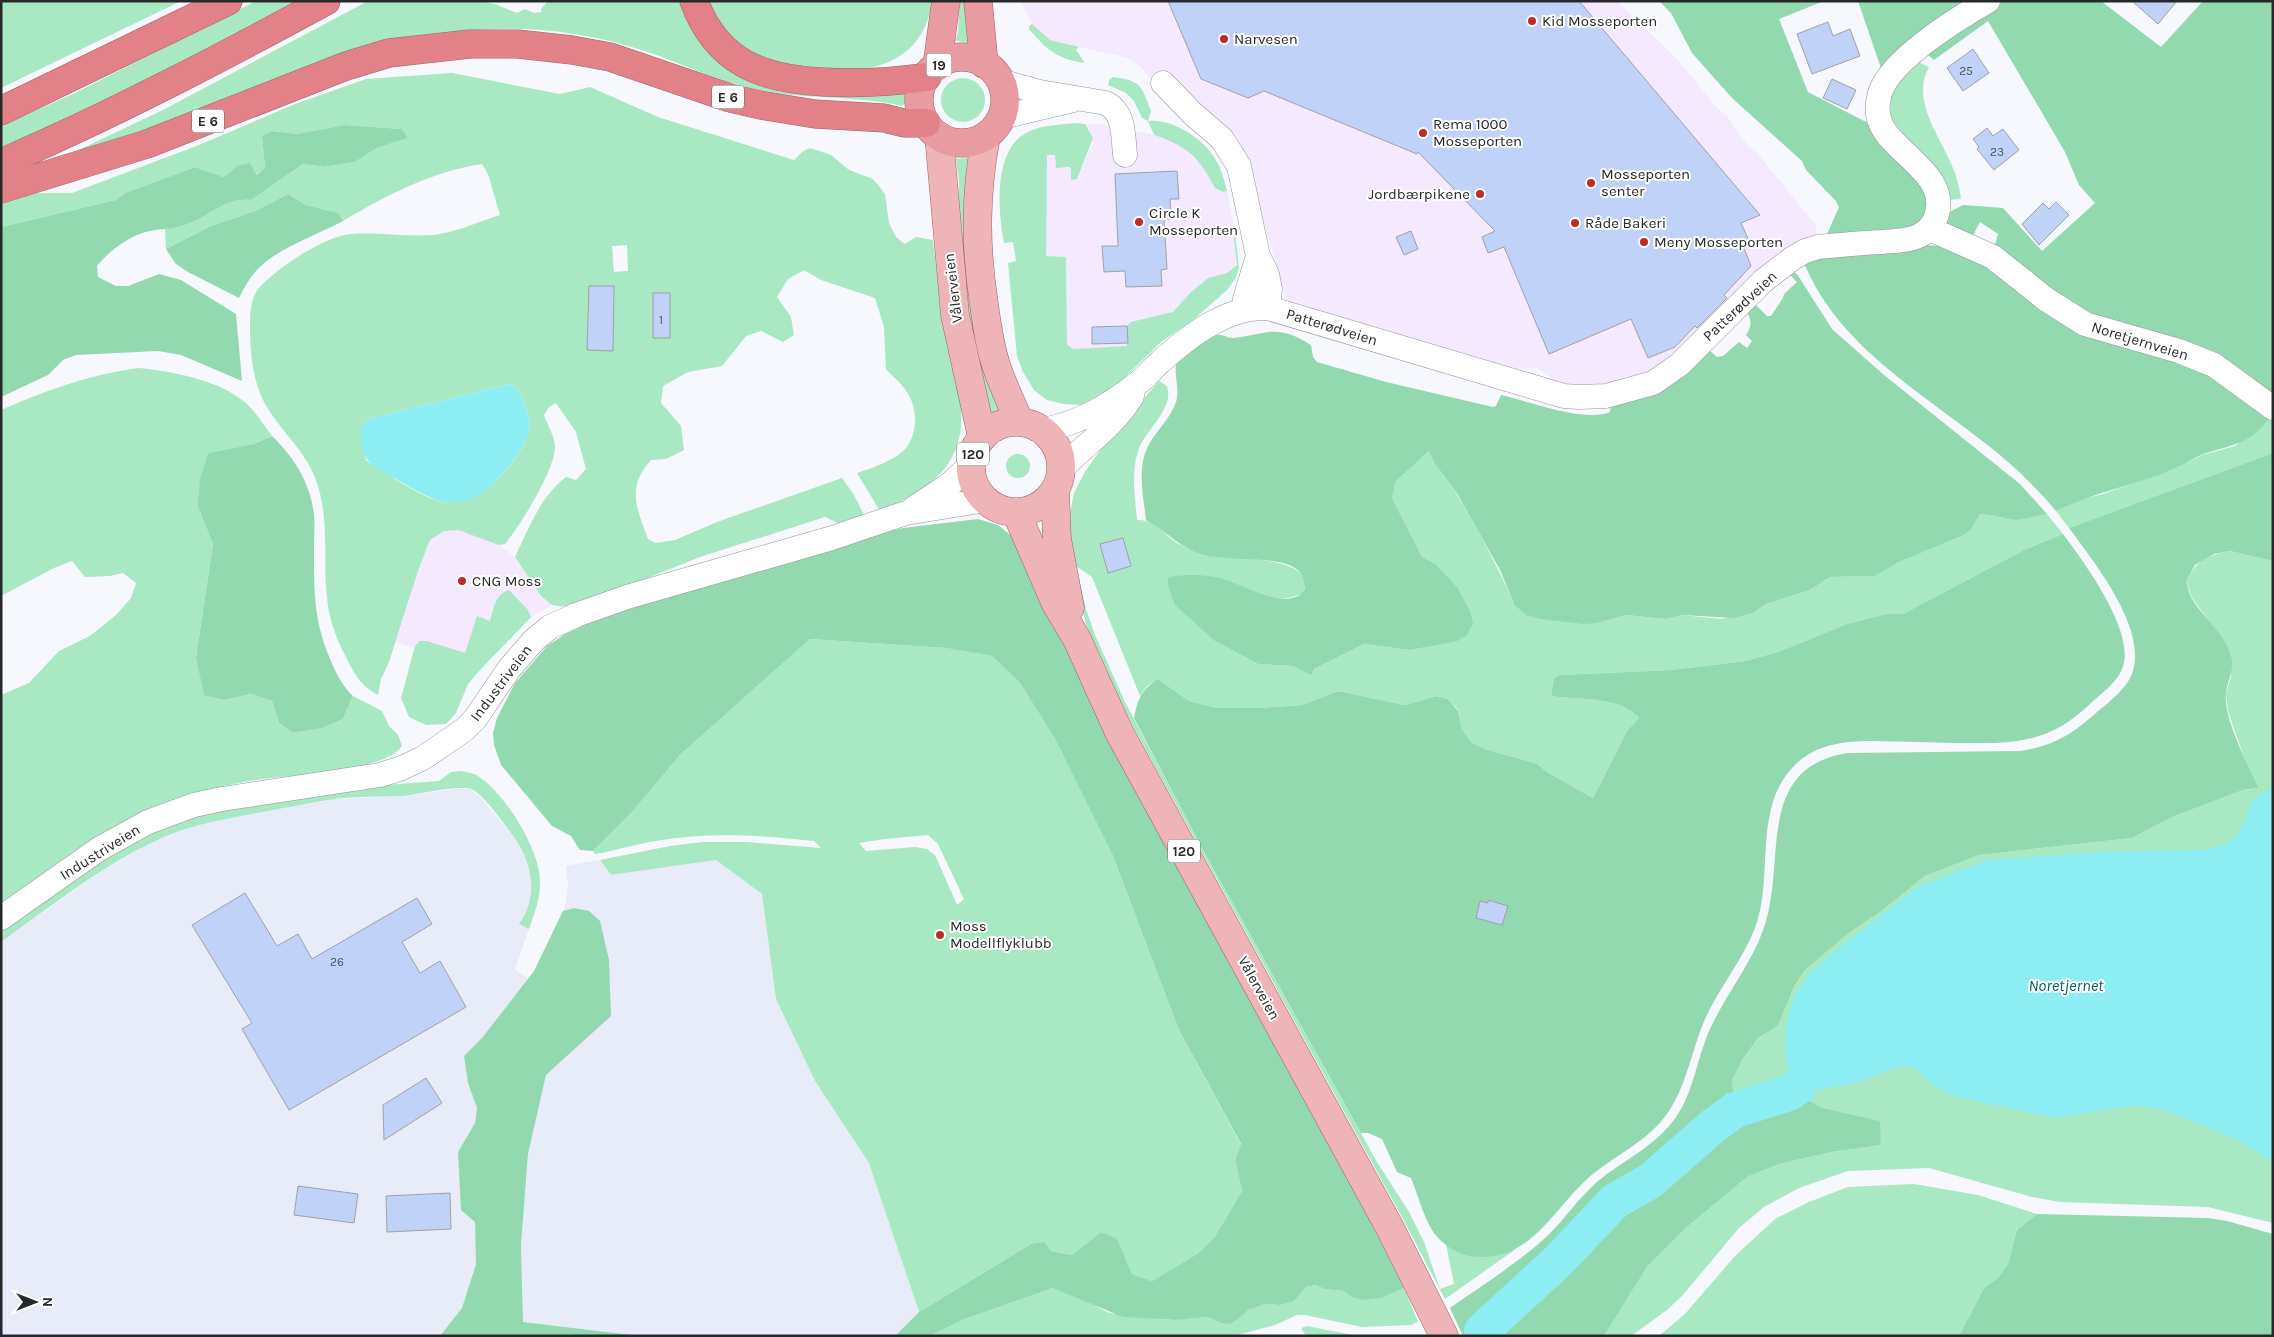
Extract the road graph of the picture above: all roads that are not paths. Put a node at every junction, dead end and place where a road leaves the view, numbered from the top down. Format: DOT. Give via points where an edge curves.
graph roads {
  1 [pos="228,1"];
  2 [pos="326,1"];
  3 [pos="694,1"];
  4 [pos="946,1"];
  5 [pos="978,1"];
  6 [pos="1988,1"];
  7 [pos="932,72"];
  8 [pos="992,72"];
  9 [pos="1163,83"];
  10 [pos="1077,99"];
  11 [pos="1,111"];
  12 [pos="994,127"];
  13 [pos="933,130"];
  14 [pos="1125,155"];
  15 [pos="1,163"];
  16 [pos="1,188"];
  17 [pos="1930,229"];
  18 [pos="1256,309"];
  19 [pos="1140,382"];
  20 [pos="2273,408"];
  21 [pos="1031,425"];
  22 [pos="982,437"];
  23 [pos="971,465"];
  24 [pos="1058,479"];
  25 [pos="986,500"];
  26 [pos="906,512"];
  27 [pos="1016,512"];
  28 [pos="1077,639"];
  29 [pos="1,918"];
  30 [pos="1444,1336"];
  1 -- 11 [label="highway"];
  2 -- 15 [label="highway" via="163,88"];
  3 -- 7 [label="highway, E 6" via="705,25 719,44 734,58 767,75 792,80 859,84"];
  4 -- 7 [label="highway, 19"];
  5 -- 8 [label="highway"];
  6 -- 17 [label="street" via="1943,28 1916,50 1890,76 1880,93 1877,112 1884,130 1926,173 1937,192 1936,216"];
  7 -- 8 [label="highway, 19" via="948,60 960,58 973,59"];
  7 -- 13 [label="highway, 19" via="922,88 920,99 921,111"];
  8 -- 10 [label="street"];
  8 -- 12 [label="highway" via="1004,93 1005,105"];
  9 -- 18 [label="street" via="1192,114 1222,139 1232,152 1244,181 1258,256 1245,299"];
  10 -- 12 [label="street"];
  10 -- 14 [label="street" via="1113,106 1120,118"];
  12 -- 13 [label="highway" via="975,141 962,143 950,141"];
  12 -- 21 [label="main road, Vålerveien / 120" via="976,201 980,277 996,367"];
  13 -- 16 [label="highway, E 6" via="884,118 815,114 760,105 610,57 518,44 470,44 388,53 156,141"];
  13 -- 22 [label="main road, Vålerveien / 120" via="944,174 955,315"];
  17 -- 18 [label="street, Patterødveien" via="1913,238 1805,251 1764,282 1666,376 1638,389 1594,397 1564,396"];
  17 -- 20 [label="street, Noretjernveien" via="1992,257 2047,300 2085,324 2179,351 2214,365"];
  18 -- 19 [label="street" via="1232,313 1201,330"];
  19 -- 21 [label="street" via="1094,413 1062,426"];
  19 -- 24 [label="street" via="1125,408"];
  21 -- 22 [label="main road, 120" via="999,425"];
  21 -- 24 [label="main road, 120" via="1057,446"];
  22 -- 23 [label="main road, 120" via="972,455"];
  23 -- 25 [label="main road, 120" via="975,484"];
  23 -- 26 [label="street, Industriveien" via="949,485"];
  24 -- 27 [label="main road" via="1048,500"];
  24 -- 28 [label="main road, Vålerveien / 120" via="1057,539"];
  25 -- 26 [label="street, Industriveien"];
  25 -- 27 [label="main road" via="995,507"];
  26 -- 29 [label="street, Industriveien" via="832,538 627,597 576,615 550,627 534,640 509,669 475,719 422,758 380,775 222,798 148,822 99,849"];
  27 -- 28 [label="main road, Vålerveien / 120" via="1055,602"];
  28 -- 30 [label="main road, Vålerveien / 120" via="1119,732 1390,1228"];
}
